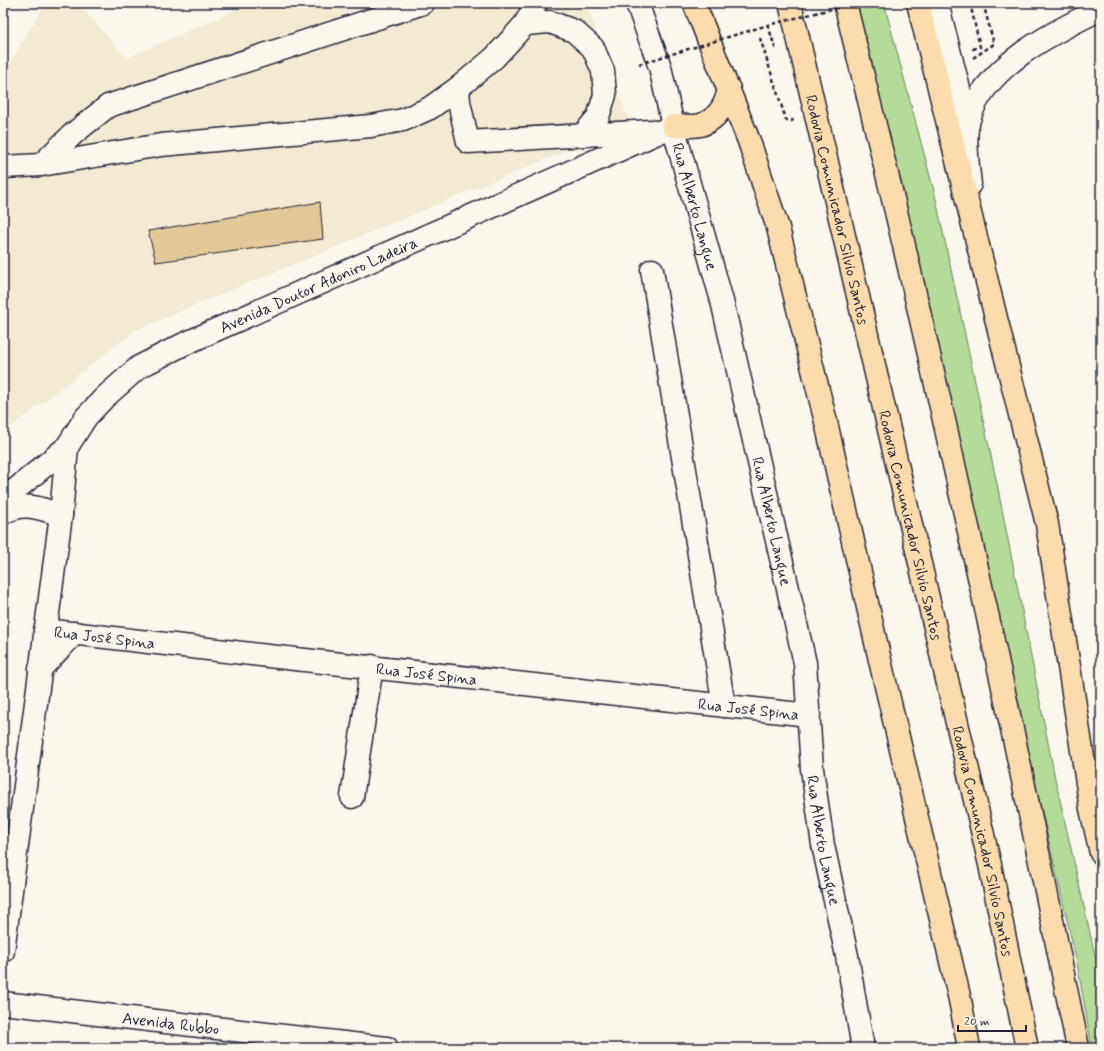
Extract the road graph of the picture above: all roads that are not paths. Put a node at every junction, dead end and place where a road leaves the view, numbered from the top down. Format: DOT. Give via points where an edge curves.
graph roads {
  1 [pos="423,3"];
  2 [pos="536,3"];
  3 [pos="637,3"];
  4 [pos="694,3"];
  5 [pos="790,3"];
  6 [pos="845,3"];
  7 [pos="918,3"];
  8 [pos="937,3"];
  9 [pos="1101,9"];
  10 [pos="525,24"];
  11 [pos="458,88"];
  12 [pos="729,89"];
  13 [pos="968,124"];
  14 [pos="668,128"];
  15 [pos="583,135"];
  16 [pos="41,165"];
  17 [pos="3,167"];
  18 [pos="975,233"];
  19 [pos="652,270"];
  20 [pos="67,447"];
  21 [pos="3,500"];
  22 [pos="3,513"];
  23 [pos="61,515"];
  24 [pos="45,630"];
  25 [pos="75,633"];
  26 [pos="372,666"];
  27 [pos="40,669"];
  28 [pos="724,706"];
  29 [pos="809,715"];
  30 [pos="352,797"];
  31 [pos="1101,853"];
  32 [pos="3,951"];
  33 [pos="3,1003"];
  34 [pos="387,1048"];
  35 [pos="863,1048"];
  36 [pos="969,1048"];
  37 [pos="1027,1048"];
  38 [pos="1078,1048"];
  1 -- 16 [label="street" via="108,106 73,134"];
  2 -- 10 [label="street"];
  3 -- 14 [label="street, Rua Alberto Langue" via="660,67"];
  4 -- 12 [label="highway"];
  5 -- 37 [label="highway, Rodovia Comunicador Silvio Santos" via="990,865"];
  6 -- 38 [label="highway" via="911,274 966,516"];
  7 -- 18 [label="highway"];
  8 -- 13 [label="street"];
  9 -- 13 [label="street" via="1048,36 1016,58 978,98"];
  10 -- 11 [label="street" via="494,58"];
  10 -- 15 [label="street" via="550,22 574,31 593,48 603,71 605,95 598,117"];
  11 -- 15 [label="street" via="468,142"];
  11 -- 16 [label="street" via="430,108 403,120 371,126 161,146"];
  12 -- 14 [label="highway" via="722,109 715,117 701,125"];
  12 -- 36 [label="highway" via="778,228 826,422"];
  13 -- 18 [label="street" via="967,156"];
  14 -- 15 [label="street"];
  14 -- 20 [label="street, Avenida Doutor Adoniro Ladeira" via="139,367 86,417"];
  14 -- 29 [label="street, Rua Alberto Langue" via="724,309 805,663"];
  16 -- 17 [label="street"];
  18 -- 31 [label="highway" via="1047,524 1091,809"];
  19 -- 28 [label="street"];
  20 -- 21 [label="street, Avenida Doutor Adoniro Ladeira"];
  20 -- 23 [label="street"];
  22 -- 23 [label="street" via="14,507 26,506"];
  23 -- 24 [label="street"];
  24 -- 25 [label="street, Rua José Spina"];
  24 -- 27 [label="street"];
  25 -- 26 [label="street, Rua José Spina"];
  25 -- 27 [label="street"];
  26 -- 28 [label="street, Rua José Spina"];
  26 -- 30 [label="street"];
  27 -- 32 [label="street"];
  28 -- 29 [label="street, Rua José Spina"];
  29 -- 35 [label="street, Rua Alberto Langue" via="812,769 823,845 847,956"];
  33 -- 34 [label="street, Avenida Rubbo"];
}
